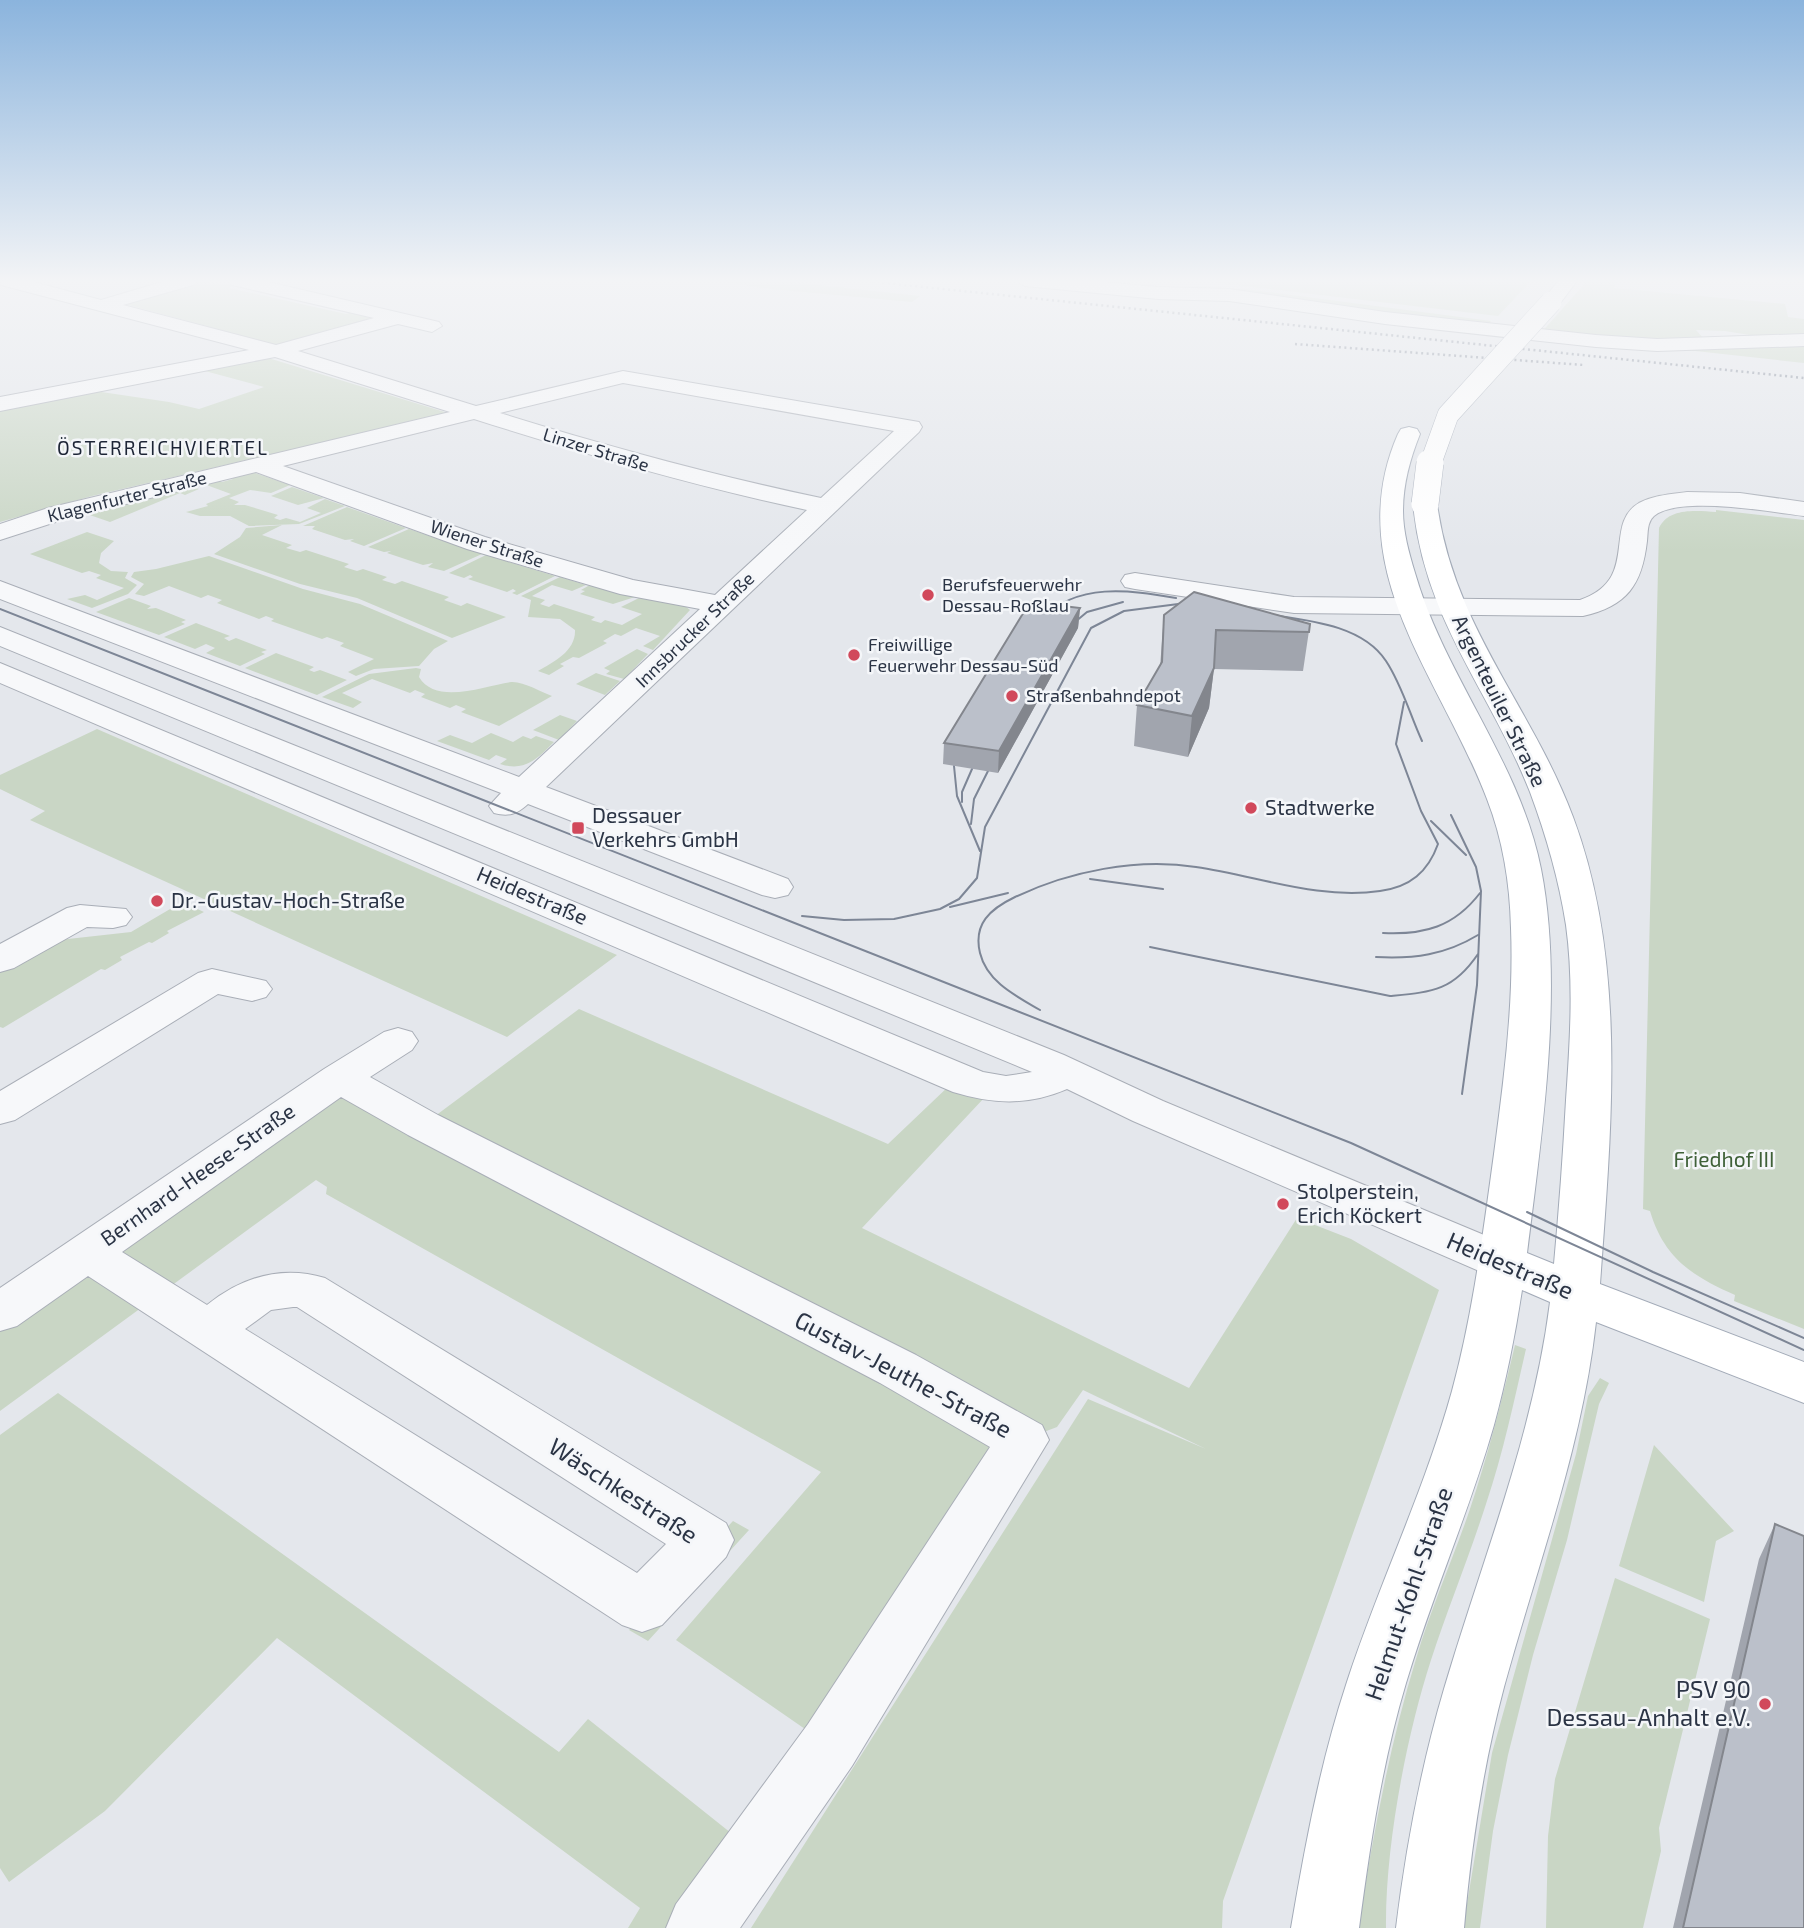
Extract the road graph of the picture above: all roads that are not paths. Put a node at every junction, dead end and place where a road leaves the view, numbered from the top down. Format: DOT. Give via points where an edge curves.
graph roads {
  1 [pos="173,371"];
  2 [pos="340,371"];
  3 [pos="1482,371"];
  4 [pos="20,381"];
  5 [pos="59,393"];
  6 [pos="0,404"];
  7 [pos="1429,407"];
  8 [pos="474,413"];
  9 [pos="911,426"];
  10 [pos="258,465"];
  11 [pos="824,506"];
  12 [pos="1804,509"];
  13 [pos="0,532"];
  14 [pos="1135,582"];
  15 [pos="0,589"];
  16 [pos="721,604"];
  17 [pos="1432,608"];
  18 [pos="0,636"];
  19 [pos="0,672"];
  20 [pos="522,792"];
  21 [pos="475,829"];
  22 [pos="775,887"];
  23 [pos="113,917"];
  24 [pos="0,960"];
  25 [pos="251,989"];
  26 [pos="398,1041"];
  27 [pos="1066,1072"];
  28 [pos="339,1078"];
  29 [pos="0,1110"];
  30 [pos="87,1252"];
  31 [pos="1503,1262"];
  32 [pos="1575,1294"];
  33 [pos="0,1313"];
  34 [pos="210,1331"];
  35 [pos="1804,1383"];
  36 [pos="700,1928"];
  37 [pos="1325,1928"];
  38 [pos="1430,1928"];
  1 -- 5 [label="street"];
  2 -- 8 [label="street, Linzer Straße"];
  3 -- 17 [label="main road, Argenteuiler Straße, bridge" via="1448,415 1430,462 1425,505"];
  4 -- 5 [label="street"];
  5 -- 6 [label="street"];
  7 -- 17 [label="main road, Argenteuiler Straße" via="1409,434 1391,502 1392,530"];
  8 -- 9 [label="street, Klagenfurter Straße" via="623,377"];
  8 -- 10 [label="street, Klagenfurter Straße"];
  8 -- 11 [label="street, Linzer Straße" via="644,465"];
  9 -- 11 [label="street, Innsbrucker Straße"];
  10 -- 13 [label="street, Klagenfurter Straße" via="57,513"];
  10 -- 16 [label="street, Wiener Straße" via="476,543 631,588"];
  11 -- 16 [label="street, Innsbrucker Straße"];
  12 -- 17 [label="street" via="1709,499 1661,503 1640,513 1628,576 1606,601 1583,608"];
  14 -- 17 [label="street" via="1294,605"];
  15 -- 20 [label="street"];
  16 -- 20 [label="street, Innsbrucker Straße"];
  17 -- 31 [label="main road, Argenteuiler Straße" via="1434,662 1498,784 1515,831 1530,927 1528,1029"];
  17 -- 32 [label="main road, Argenteuiler Straße" via="1470,649 1525,745 1571,864 1587,949 1592,1036"];
  18 -- 21 [label="street, Heidestraße"];
  19 -- 27 [label="street, Heidestraße" via="968,1082 997,1089 1029,1088"];
  20 -- 21 [label="street, Innsbrucker Straße"];
  20 -- 22 [label="street"];
  21 -- 27 [label="street, Heidestraße"];
  23 -- 24 [label="street" via="80,916"];
  25 -- 29 [label="street" via="212,981"];
  26 -- 28 [label="street, Bernhard-Heese-Straße"];
  27 -- 31 [label="street, Heidestraße"];
  28 -- 30 [label="street, Bernhard-Heese-Straße"];
  28 -- 36 [label="street, Gustav-Jeuthe-Straße" via="435,1132 898,1369 1023,1440 830,1745"];
  30 -- 33 [label="street, Bernhard-Heese-Straße"];
  30 -- 34 [label="street, Wäschkestraße"];
  31 -- 32 [label="main road, Heidestraße"];
  31 -- 37 [label="main road, Helmut-Kohl-Straße" via="1494,1321 1468,1424 1365,1722 1336,1851"];
  32 -- 35 [label="main road, Heidestraße"];
  32 -- 38 [label="main road" via="1566,1368 1541,1476 1474,1688 1454,1774"];
  34 -- 34 [label="street, Wäschkestraße" via="642,1607 706,1540 308,1291 287,1287 255,1296"];
}
